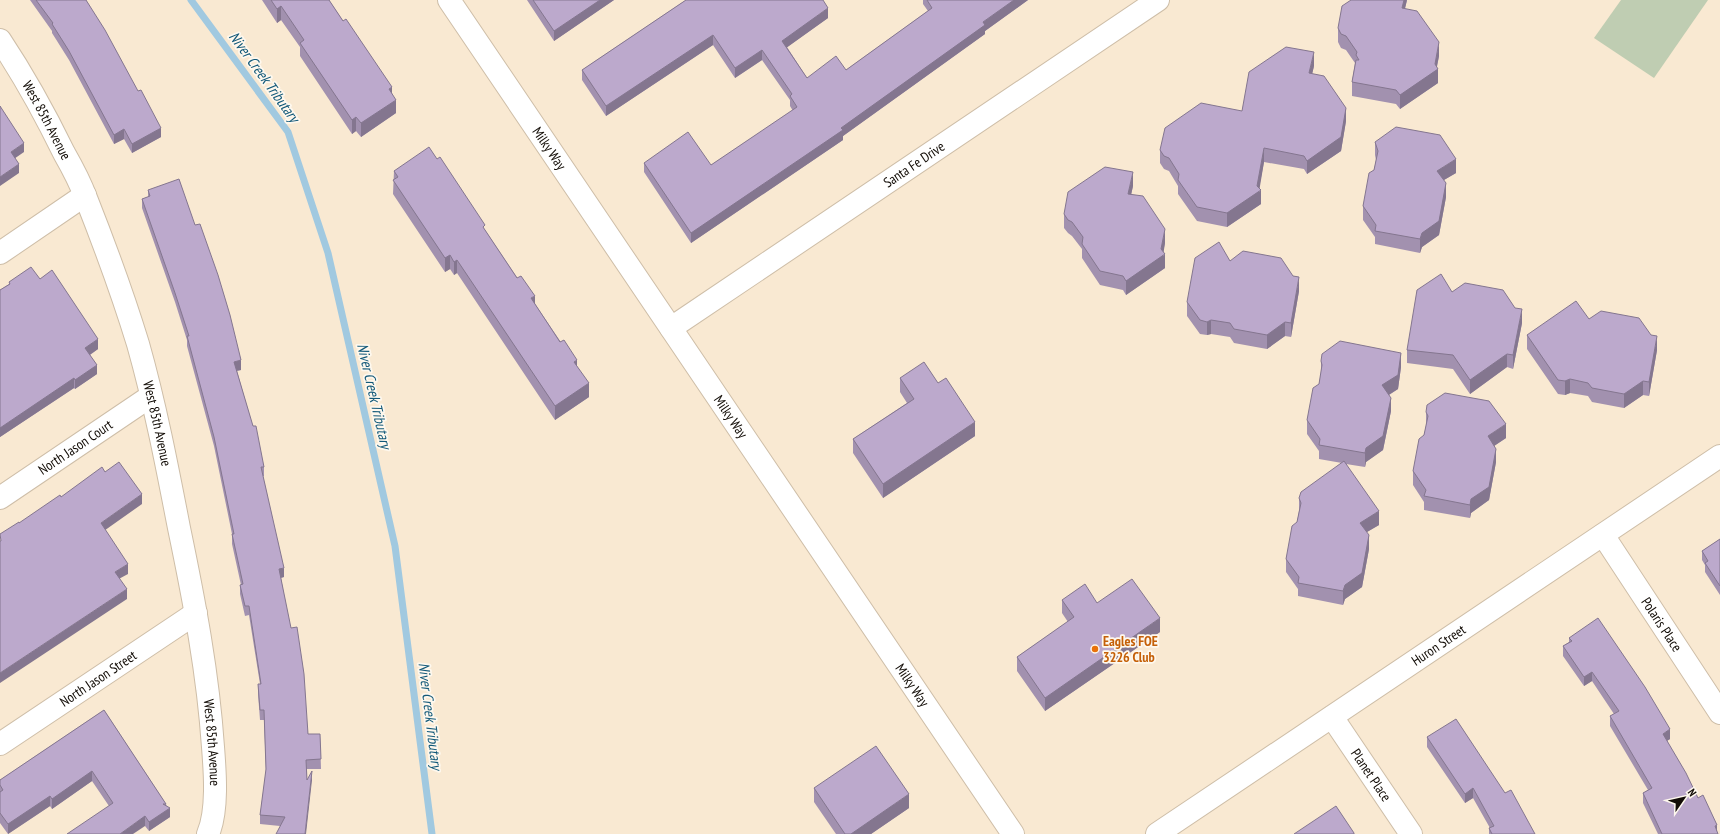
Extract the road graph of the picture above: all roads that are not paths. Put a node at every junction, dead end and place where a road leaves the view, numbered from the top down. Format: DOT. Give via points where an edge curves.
graph roads {
  1 [pos="449,0"];
  2 [pos="1158,0"];
  3 [pos="0,40"];
  4 [pos="85,195"];
  5 [pos="0,253"];
  6 [pos="671,328"];
  7 [pos="151,396"];
  8 [pos="1720,456"];
  9 [pos="0,498"];
  10 [pos="1603,535"];
  11 [pos="196,613"];
  12 [pos="1720,713"];
  13 [pos="1332,717"];
  14 [pos="0,744"];
  15 [pos="208,834"];
  16 [pos="1013,834"];
  17 [pos="1157,834"];
  18 [pos="1411,834"];
  1 -- 6 [label="street, Milky Way"];
  2 -- 6 [label="street, Santa Fe Drive"];
  3 -- 4 [label="street, West 85th Avenue" via="23,75"];
  4 -- 5 [label="street"];
  4 -- 7 [label="street, West 85th Avenue" via="122,293"];
  6 -- 16 [label="street, Milky Way"];
  7 -- 9 [label="street, North Jason Court"];
  7 -- 11 [label="street, West 85th Avenue"];
  8 -- 10 [label="street, Huron Street"];
  10 -- 12 [label="street, Polaris Place"];
  10 -- 13 [label="street, Huron Street"];
  11 -- 14 [label="street, North Jason Street"];
  11 -- 15 [label="street, West 85th Avenue" via="210,705 215,764 215,798"];
  13 -- 17 [label="street, Huron Street"];
  13 -- 18 [label="street, Planet Place"];
}
